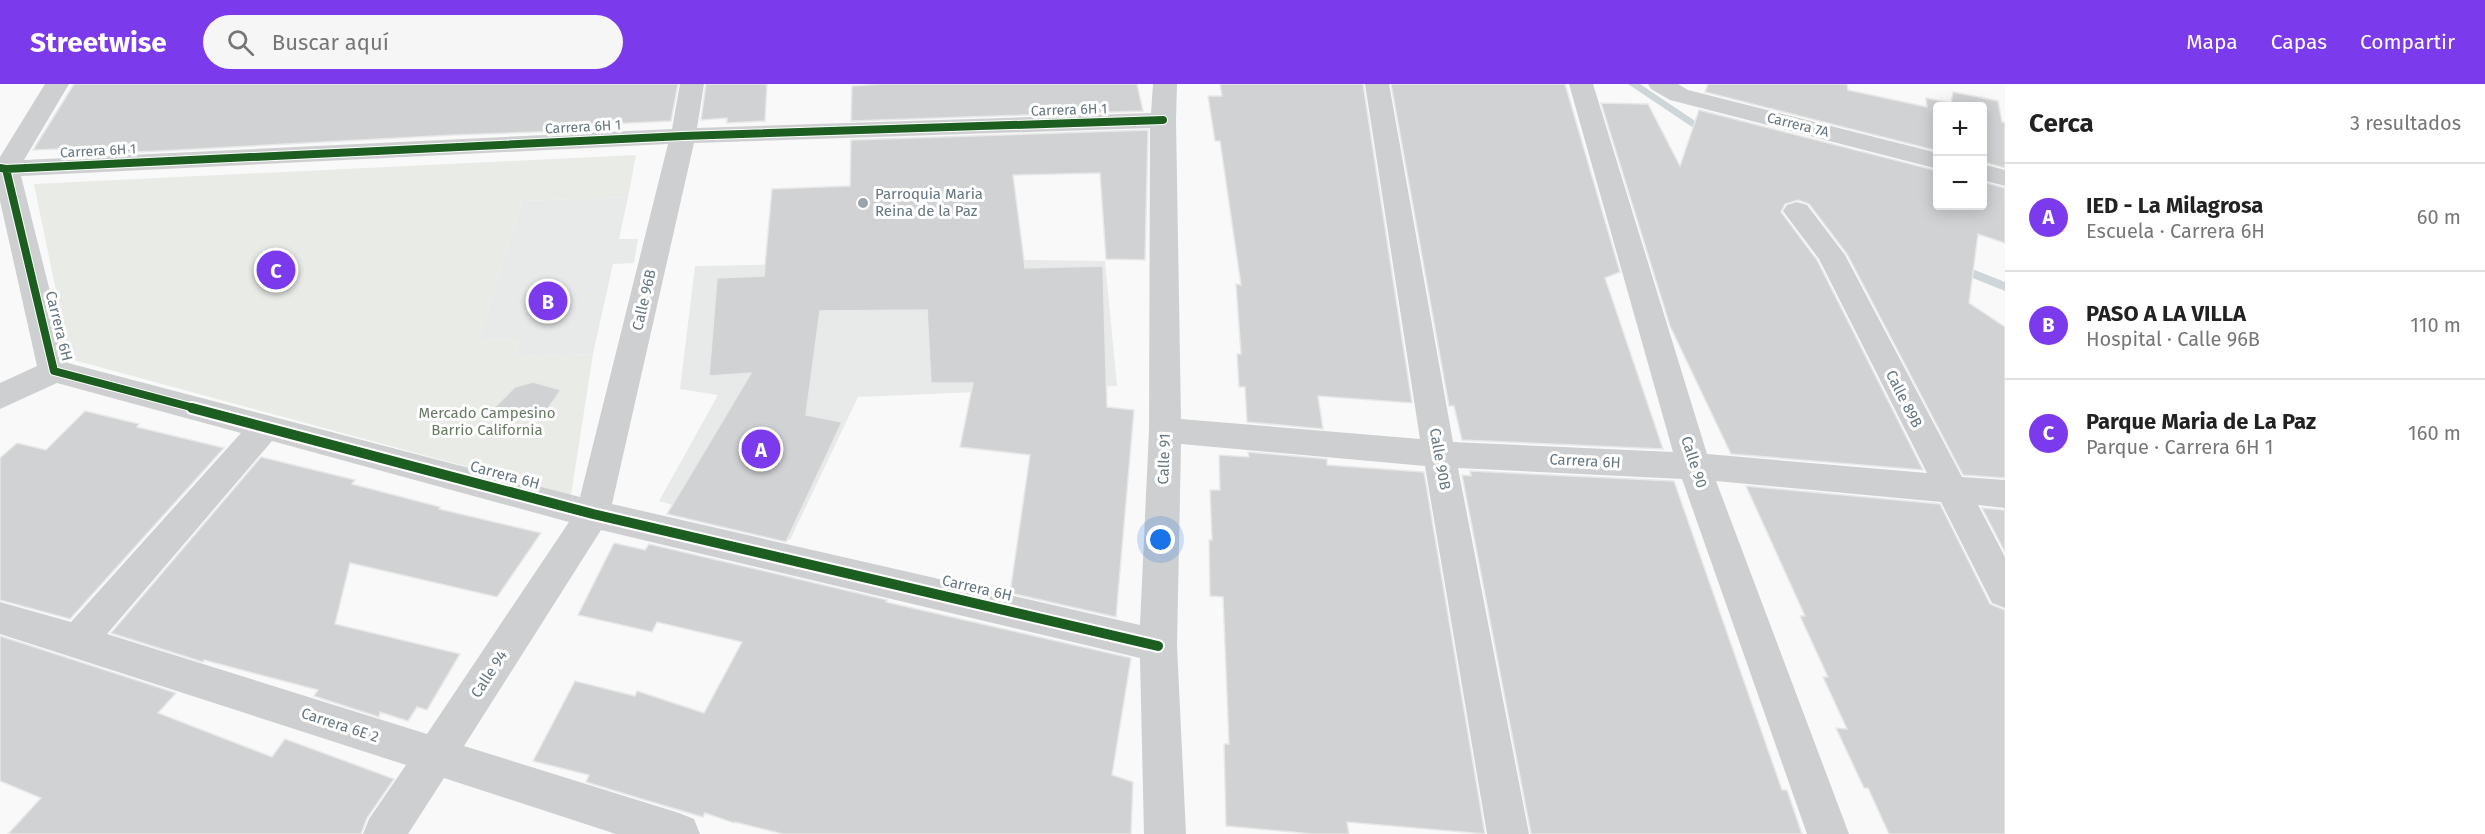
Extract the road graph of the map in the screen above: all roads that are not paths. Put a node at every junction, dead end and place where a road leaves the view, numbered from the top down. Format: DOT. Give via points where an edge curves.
graph roads {
  1 [pos="57,84"];
  2 [pos="692,84"];
  3 [pos="1165,84"];
  4 [pos="1377,84"];
  5 [pos="1581,84"];
  6 [pos="1660,84"];
  7 [pos="1163,120"];
  8 [pos="683,136"];
  9 [pos="1933,160"];
  10 [pos="3,169"];
  11 [pos="1987,173"];
  12 [pos="2005,178"];
  13 [pos="1797,211"];
  14 [pos="54,371"];
  15 [pos="0,397"];
  16 [pos="265,427"];
  17 [pos="1165,430"];
  18 [pos="1439,454"];
  19 [pos="1694,466"];
  20 [pos="1951,491"];
  21 [pos="2005,494"];
  22 [pos="593,514"];
  23 [pos="2005,592"];
  24 [pos="0,618"];
  25 [pos="78,641"];
  26 [pos="1158,646"];
  27 [pos="435,756"];
  28 [pos="384,834"];
  29 [pos="679,834"];
  30 [pos="1165,834"];
  31 [pos="1508,834"];
  32 [pos="1828,834"];
  1 -- 10 [label="street"];
  2 -- 8 [label="street, Calle 96B"];
  3 -- 7 [label="street, Calle 91"];
  4 -- 18 [label="street, Calle 90B"];
  5 -- 19 [label="street, Calle 90"];
  6 -- 9 [label="street, Carrera 7A" via="1679,95"];
  7 -- 8 [label="street, Carrera 6H 1"];
  7 -- 17 [label="street, Calle 91"];
  8 -- 10 [label="street, Carrera 6H 1"];
  8 -- 22 [label="street, Calle 96B"];
  10 -- 14 [label="street, Carrera 6H"];
  11 -- 12 [label="street"];
  13 -- 20 [label="street, Calle 89B" via="1831,255"];
  14 -- 15 [label="street"];
  14 -- 16 [label="street, Carrera 6H"];
  16 -- 22 [label="street, Carrera 6H"];
  16 -- 25 [label="street"];
  17 -- 18 [label="street, Carrera 6H"];
  17 -- 26 [label="street, Calle 91"];
  18 -- 19 [label="street, Carrera 6H"];
  18 -- 31 [label="street, Calle 90B"];
  19 -- 20 [label="street, Carrera 6H"];
  19 -- 32 [label="street, Calle 90"];
  20 -- 21 [label="street, Carrera 6H"];
  20 -- 23 [label="street, Calle 89B"];
  22 -- 26 [label="street, Carrera 6H"];
  22 -- 27 [label="street, Calle 94"];
  24 -- 25 [label="street, Carrera 6E 2"];
  25 -- 27 [label="street, Carrera 6E 2"];
  26 -- 30 [label="street, Calle 91"];
  27 -- 28 [label="street, Calle 94"];
  27 -- 29 [label="street, Carrera 6E 2"];
}
